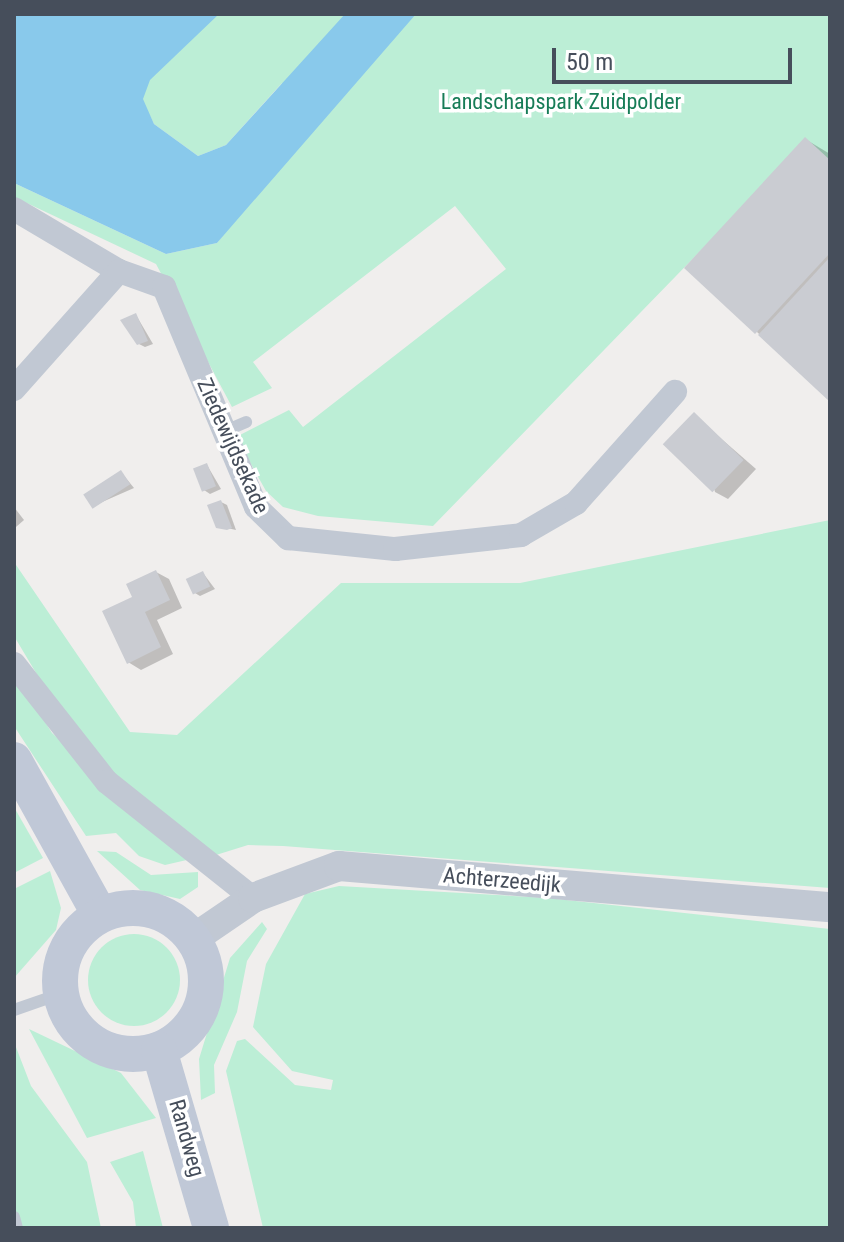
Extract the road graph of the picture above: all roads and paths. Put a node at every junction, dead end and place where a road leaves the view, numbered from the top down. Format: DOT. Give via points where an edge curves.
graph roads {
  1 [pos="14,209"];
  2 [pos="119,271"];
  3 [pos="14,389"];
  4 [pos="675,392"];
  5 [pos="14,664"];
  6 [pos="14,760"];
  7 [pos="253,898"];
  8 [pos="830,907"];
  9 [pos="100,915"];
  10 [pos="193,939"];
  11 [pos="60,994"];
  12 [pos="14,1010"];
  13 [pos="159,1050"];
  14 [pos="14,1217"];
  15 [pos="17,1228"];
  16 [pos="211,1228"];
  1 -- 2 [label="street, Ziedewijdsekade"];
  2 -- 3 [label="street"];
  2 -- 4 [label="street, Ziedewijdsekade" via="164,287 236,427 256,507 288,538 395,549 483,543 550,523 576,503"];
  5 -- 7 [label="street" via="99,773"];
  6 -- 9 [label="main road"];
  7 -- 8 [label="street, Achterzeedijk" via="339,866"];
  7 -- 10 [label="street, Achterzeedijk"];
  9 -- 10 [label="main road" via="141,908 162,913"];
  9 -- 11 [label="main road" via="68,948"];
  10 -- 13 [label="main road" via="203,960 203,1004 185,1031"];
  11 -- 12 [label="lane"];
  11 -- 13 [label="main road" via="69,1018 108,1050"];
  13 -- 16 [label="main road, Randweg"];
  14 -- 15 [label="lane"];
}
